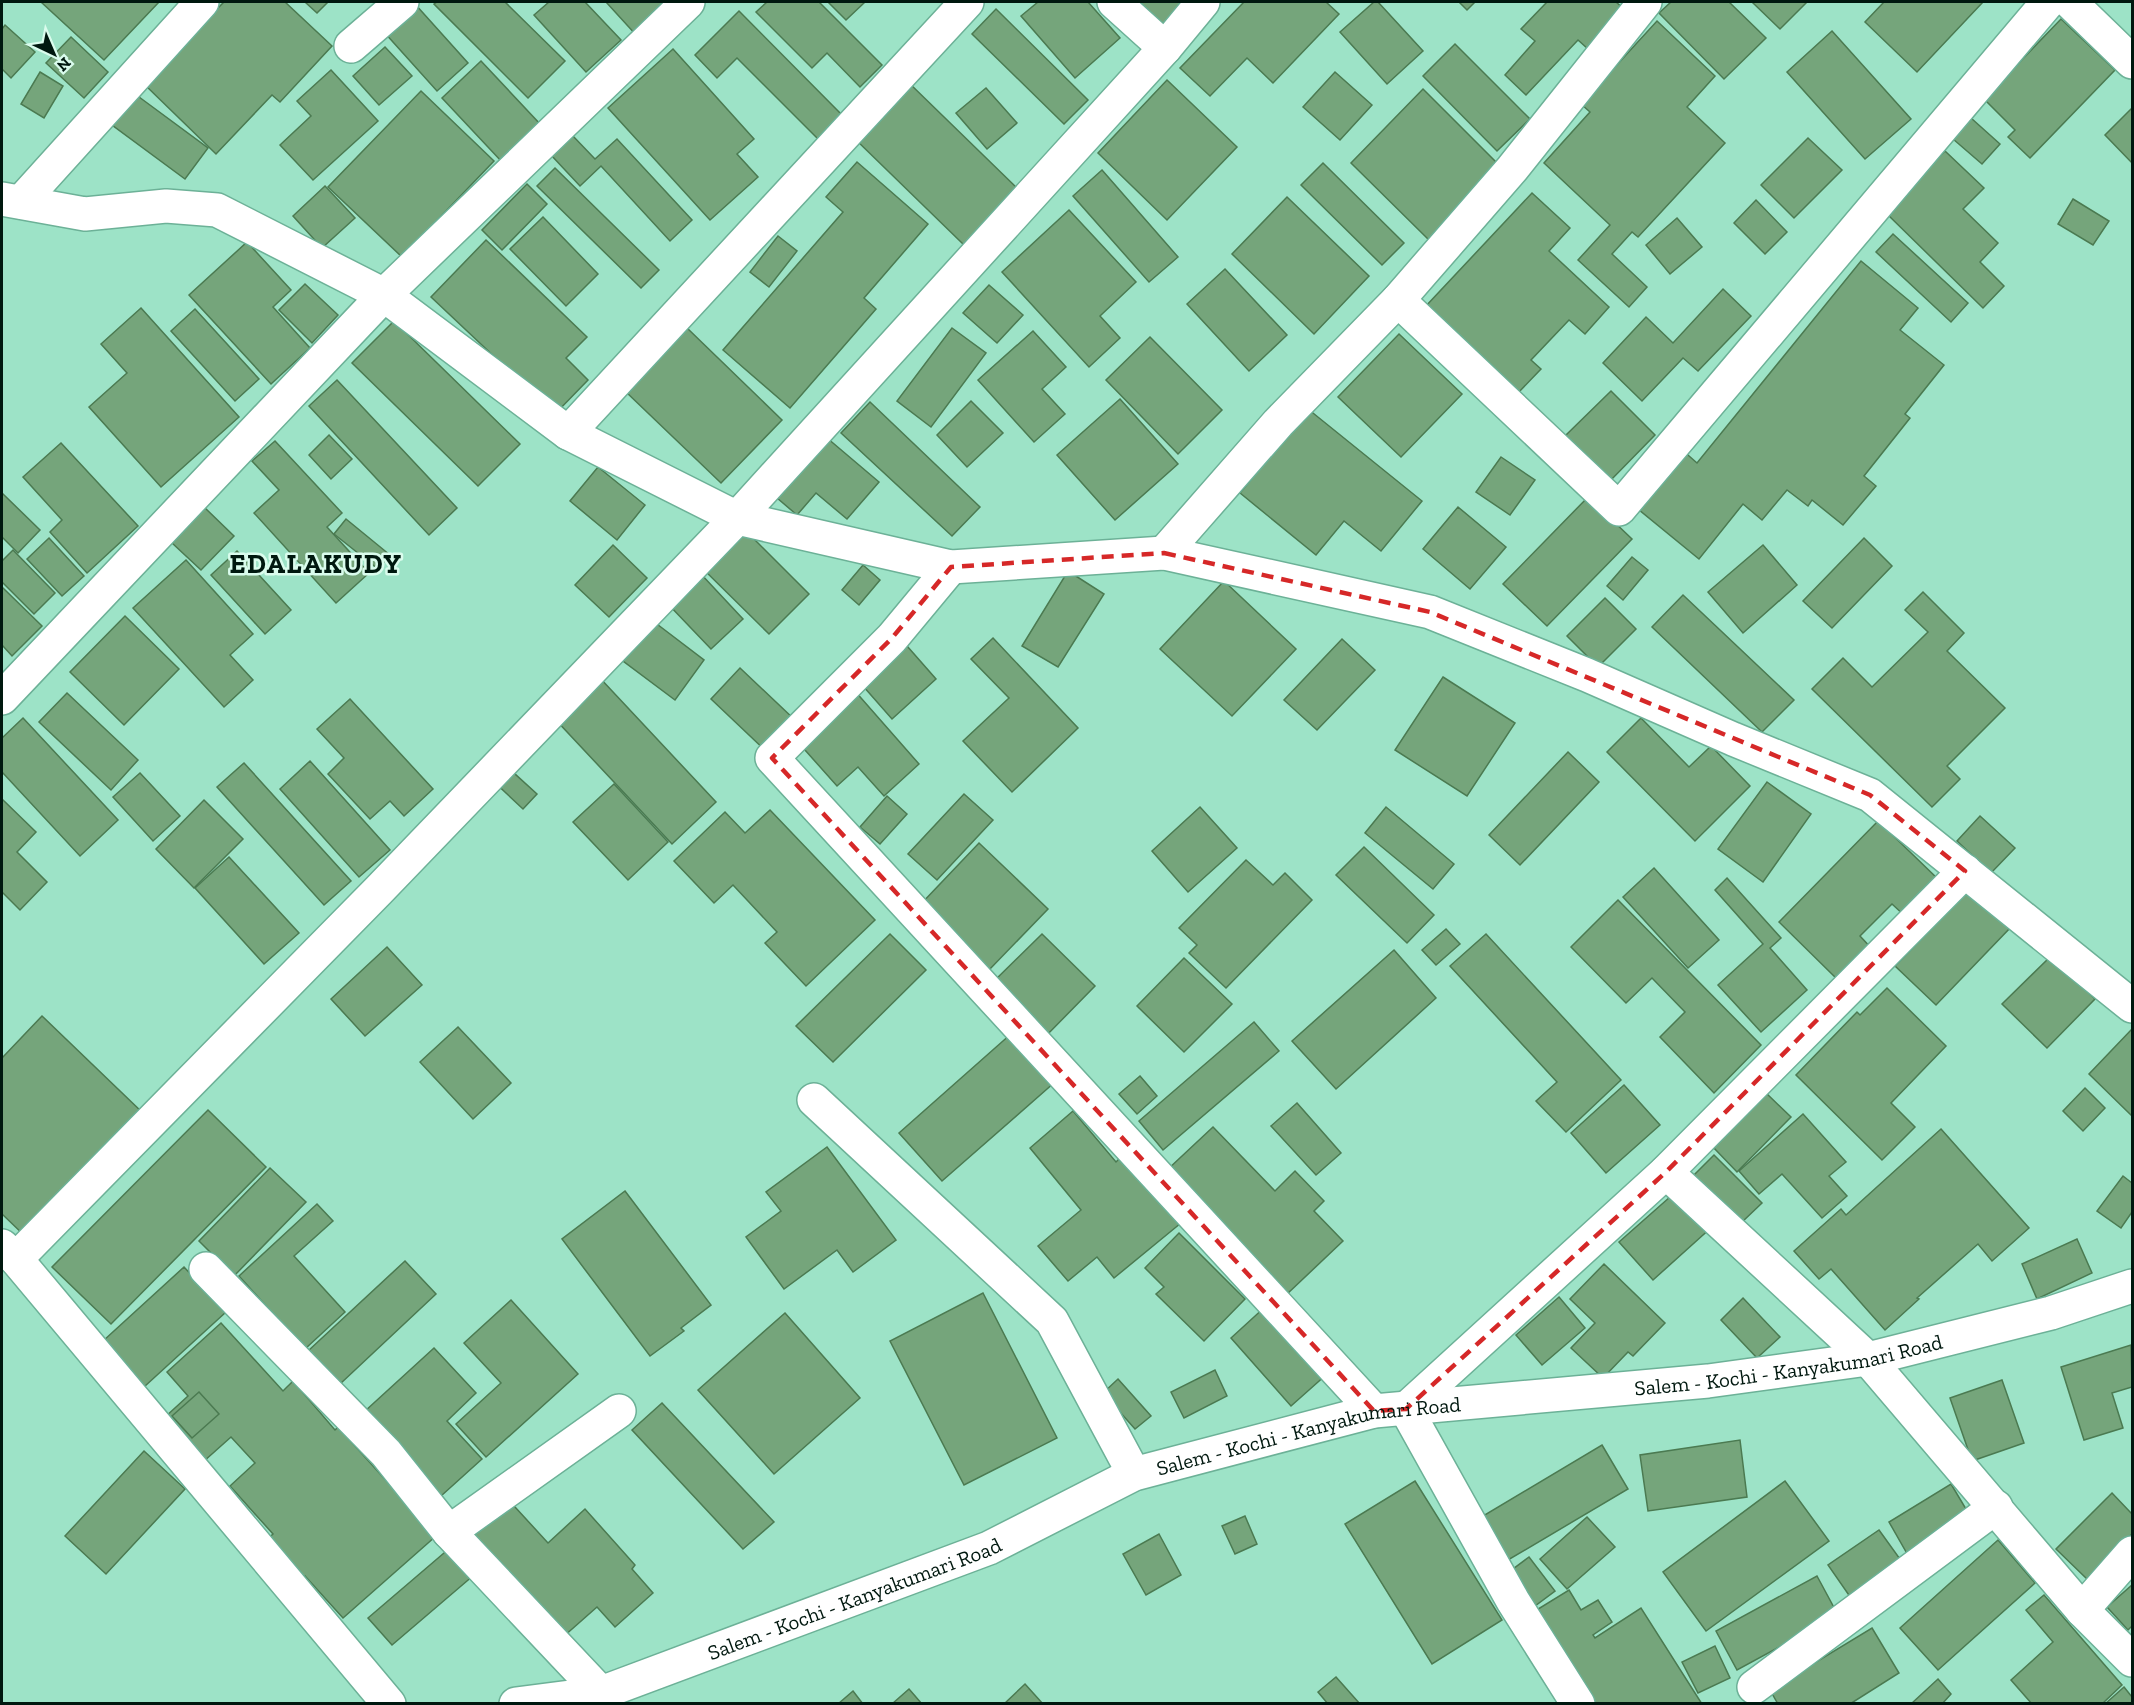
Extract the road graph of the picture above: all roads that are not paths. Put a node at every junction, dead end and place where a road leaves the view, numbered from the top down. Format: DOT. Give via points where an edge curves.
graph roads {
  1 [pos="202,2"];
  2 [pos="402,2"];
  3 [pos="688,2"];
  4 [pos="967,2"];
  5 [pos="1114,2"];
  6 [pos="1203,2"];
  7 [pos="1645,2"];
  8 [pos="2048,2"];
  9 [pos="2070,2"];
  10 [pos="351,46"];
  11 [pos="1165,48"];
  12 [pos="2133,62"];
  13 [pos="11,201"];
  14 [pos="384,295"];
  15 [pos="1398,300"];
  16 [pos="568,433"];
  17 [pos="737,518"];
  18 [pos="1164,553"];
  19 [pos="951,567"];
  20 [pos="2,698"];
  21 [pos="1965,871"];
  22 [pos="2133,1006"];
  23 [pos="814,1100"];
  24 [pos="1666,1173"];
  25 [pos="9,1252"];
  26 [pos="206,1269"];
  27 [pos="2133,1287"];
  28 [pos="1868,1359"];
  29 [pos="1390,1410"];
  30 [pos="619,1411"];
  31 [pos="1134,1474"];
  32 [pos="1996,1507"];
  33 [pos="449,1532"];
  34 [pos="2133,1553"];
  35 [pos="2082,1610"];
  36 [pos="2133,1660"];
  37 [pos="1755,1687"];
  38 [pos="601,1693"];
  39 [pos="389,1704"];
  40 [pos="516,1704"];
  41 [pos="1578,1704"];
  1 -- 13 [label="main road"];
  2 -- 10 [label="main road"];
  3 -- 14 [label="main road"];
  4 -- 16 [label="main road"];
  5 -- 11 [label="main road"];
  6 -- 11 [label="main road"];
  7 -- 15 [label="main road" via="1512,169"];
  8 -- 15 [label="main road" via="1619,509"];
  9 -- 12 [label="main road"];
  11 -- 17 [label="main road"];
  13 -- 14 [label="main road" via="85,214 166,206 217,210"];
  14 -- 16 [label="main road"];
  14 -- 20 [label="main road"];
  15 -- 18 [label="main road" via="1278,423"];
  16 -- 17 [label="main road"];
  17 -- 19 [label="main road"];
  17 -- 25 [label="main road" via="379,890"];
  18 -- 19 [label="main road"];
  18 -- 21 [label="main road" via="1430,612 1870,795"];
  19 -- 29 [label="main road" via="892,638 772,758"];
  21 -- 22 [label="main road"];
  21 -- 24 [label="main road"];
  23 -- 31 [label="main road" via="1052,1321"];
  24 -- 28 [label="main road"];
  24 -- 29 [label="main road"];
  25 -- 39 [label="main road"];
  26 -- 33 [label="main road" via="386,1453"];
  27 -- 28 [label="main road, Salem - Kochi - Kanyakumari Road" via="2050,1313"];
  28 -- 29 [label="main road, Salem - Kochi - Kanyakumari Road" via="1708,1381"];
  28 -- 32 [label="main road"];
  29 -- 31 [label="main road, Salem - Kochi - Kanyakumari Road"];
  29 -- 41 [label="main road"];
  30 -- 33 [label="main road"];
  31 -- 38 [label="main road, Salem - Kochi - Kanyakumari Road" via="989,1548"];
  32 -- 35 [label="main road"];
  32 -- 37 [label="main road"];
  33 -- 38 [label="main road"];
  34 -- 35 [label="main road"];
  35 -- 36 [label="main road"];
  38 -- 40 [label="main road, Salem - Kochi - Kanyakumari Road"];
}
